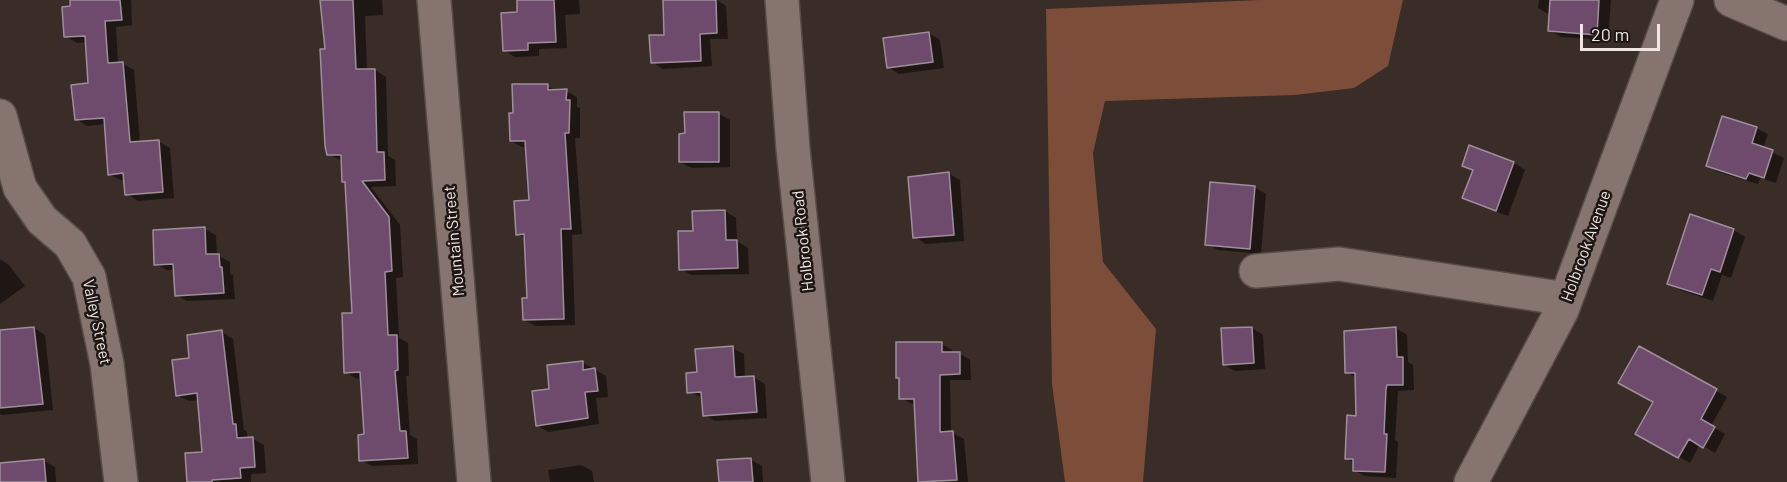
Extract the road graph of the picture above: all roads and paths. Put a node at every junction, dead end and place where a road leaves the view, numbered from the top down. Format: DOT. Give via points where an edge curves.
graph roads {
  1 [pos="434,0"];
  2 [pos="782,0"];
  3 [pos="1677,0"];
  4 [pos="1731,0"];
  5 [pos="1787,24"];
  6 [pos="0,116"];
  7 [pos="1256,271"];
  8 [pos="1566,299"];
  9 [pos="121,482"];
  10 [pos="474,482"];
  11 [pos="828,482"];
  12 [pos="1471,482"];
  1 -- 10 [label="street, Mountain Street"];
  2 -- 11 [label="street, Holbrook Road" via="793,149"];
  3 -- 8 [label="street, Holbrook Avenue"];
  4 -- 5 [label="street"];
  6 -- 9 [label="street, Valley Street" via="20,188 42,220 70,244 89,277 107,364"];
  7 -- 8 [label="street" via="1339,264"];
  8 -- 12 [label="street, Holbrook Avenue"];
}
